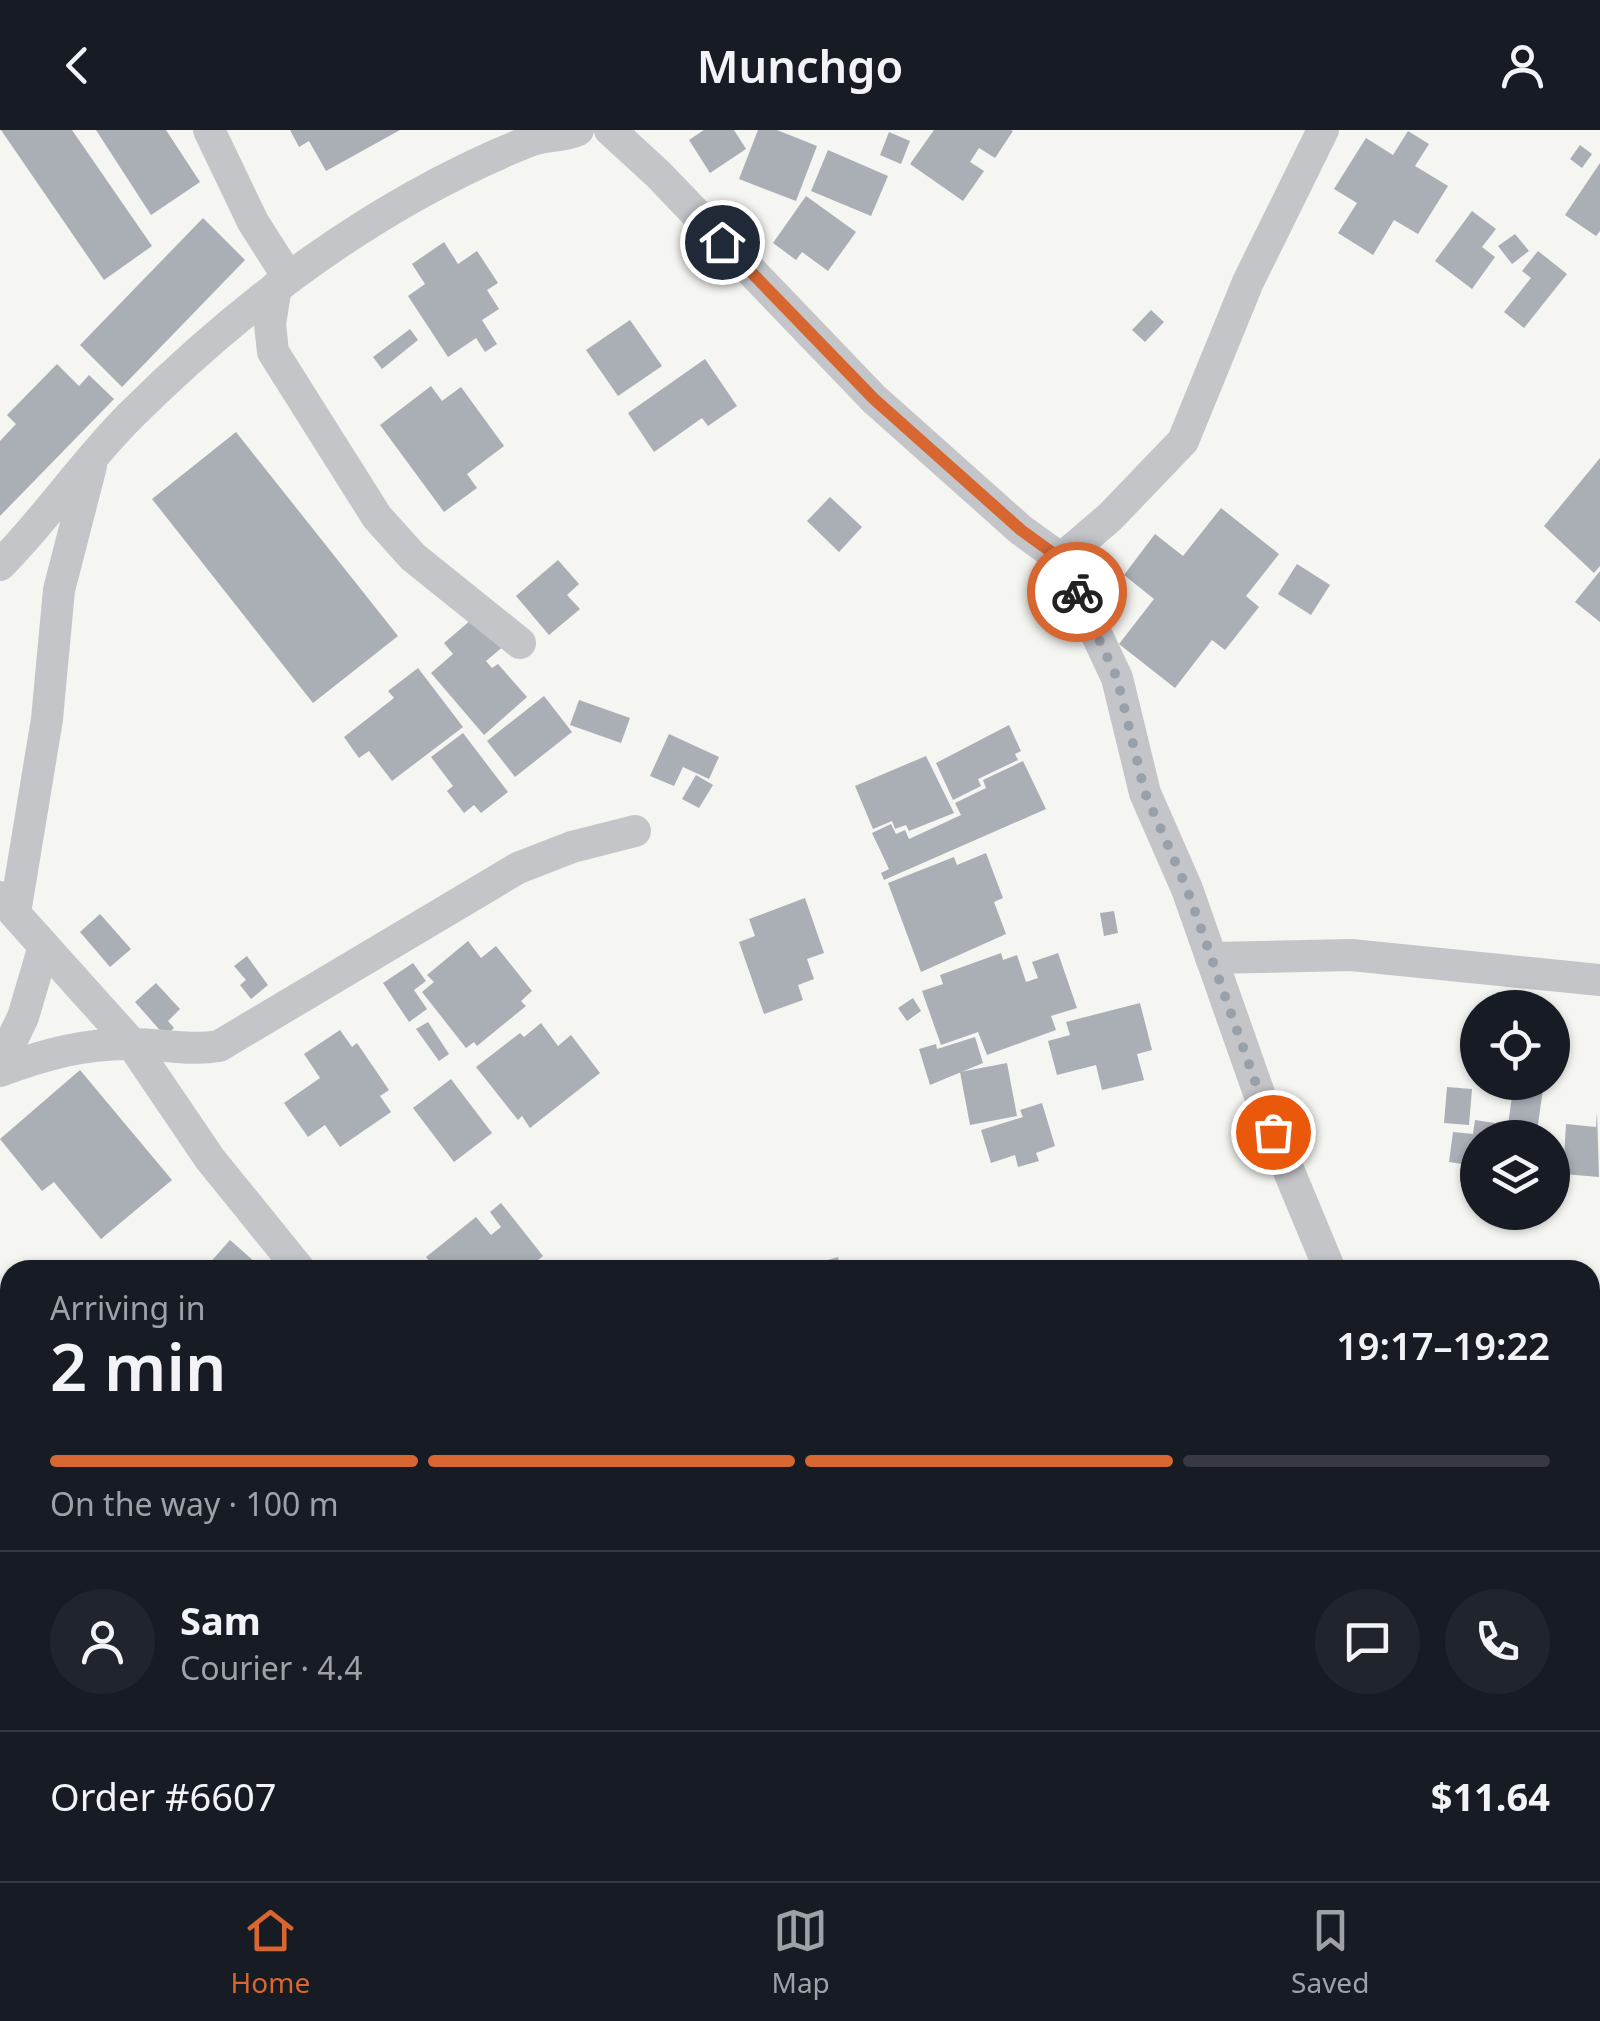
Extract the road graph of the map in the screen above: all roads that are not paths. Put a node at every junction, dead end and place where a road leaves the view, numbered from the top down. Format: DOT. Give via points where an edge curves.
graph roads {
  1 [pos="209,130"];
  2 [pos="578,130"];
  3 [pos="610,130"];
  4 [pos="1324,130"];
  5 [pos="282,282"];
  6 [pos="94,457"];
  7 [pos="1061,559"];
  8 [pos="0,565"];
  9 [pos="520,643"];
  10 [pos="635,832"];
  11 [pos="8,905"];
  12 [pos="44,946"];
  13 [pos="1210,958"];
  14 [pos="1600,980"];
  15 [pos="132,1044"];
  16 [pos="0,1068"];
  17 [pos="292,1260"];
  18 [pos="1326,1260"];
  1 -- 5 [label="street"];
  2 -- 5 [label="street" via="530,140 451,178 375,218"];
  3 -- 7 [label="street" via="874,399"];
  4 -- 7 [label="street" via="1248,282 1183,441"];
  5 -- 6 [label="street" via="201,348"];
  5 -- 9 [label="street" via="270,324 274,352 377,517 414,557"];
  6 -- 8 [label="street"];
  6 -- 11 [label="street" via="60,590 47,719"];
  7 -- 13 [label="street" via="1117,678 1145,793"];
  10 -- 15 [label="street" via="518,868 220,1046"];
  11 -- 12 [label="street"];
  12 -- 15 [label="street"];
  12 -- 16 [label="street"];
  13 -- 14 [label="street" via="1351,955"];
  13 -- 18 [label="street"];
  15 -- 16 [label="street" via="53,1051"];
  15 -- 17 [label="street" via="210,1159"];
}
